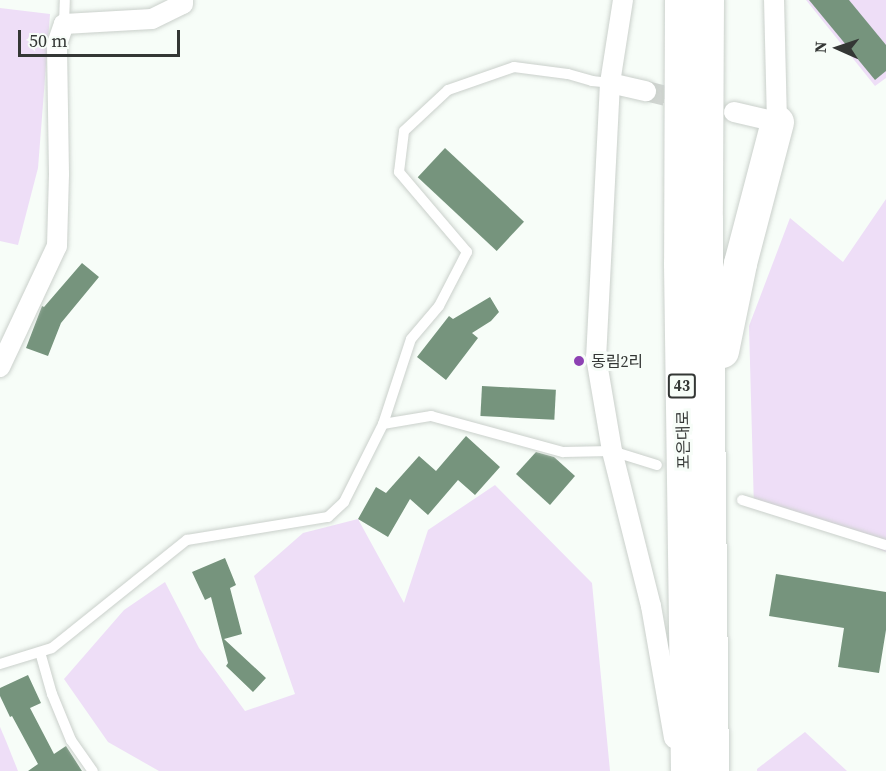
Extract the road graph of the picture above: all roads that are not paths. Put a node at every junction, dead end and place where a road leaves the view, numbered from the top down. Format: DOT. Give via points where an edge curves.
graph roads {
  1 [pos="65,0"];
  2 [pos="183,0"];
  3 [pos="623,0"];
  4 [pos="681,0"];
  5 [pos="707,0"];
  6 [pos="774,0"];
  7 [pos="64,24"];
  8 [pos="610,83"];
  9 [pos="646,92"];
  10 [pos="734,112"];
  11 [pos="777,122"];
  12 [pos="0,367"];
  13 [pos="383,424"];
  14 [pos="612,452"];
  15 [pos="710,454"];
  16 [pos="657,465"];
  17 [pos="742,500"];
  18 [pos="886,545"];
  19 [pos="40,652"];
  20 [pos="0,664"];
  21 [pos="93,771"];
  22 [pos="680,771"];
  23 [pos="687,771"];
  24 [pos="712,771"];
  1 -- 7 [label="lane"];
  2 -- 7 [label="street" via="183,4 152,19"];
  3 -- 8 [label="street"];
  4 -- 23 [label="highway, 포은대로 / 43" via="680,263"];
  5 -- 15 [label="highway, 포은대로 / 43"];
  6 -- 11 [label="street"];
  7 -- 12 [label="street" via="57,44 57,246"];
  8 -- 9 [label="street"];
  8 -- 13 [label="lane" via="514,67 448,90 404,131 399,172 467,252 439,306 411,339"];
  8 -- 14 [label="street" via="596,357"];
  10 -- 11 [label="street"];
  11 -- 15 [label="highway" via="722,350"];
  13 -- 14 [label="lane" via="431,416 563,452"];
  13 -- 19 [label="lane" via="344,502 328,517 187,540 52,648"];
  14 -- 16 [label="lane"];
  14 -- 22 [label="street" via="651,606"];
  15 -- 24 [label="highway, 포은대로 / 43"];
  17 -- 18 [label="lane"];
  19 -- 20 [label="lane"];
  19 -- 21 [label="lane" via="71,740"];
}
